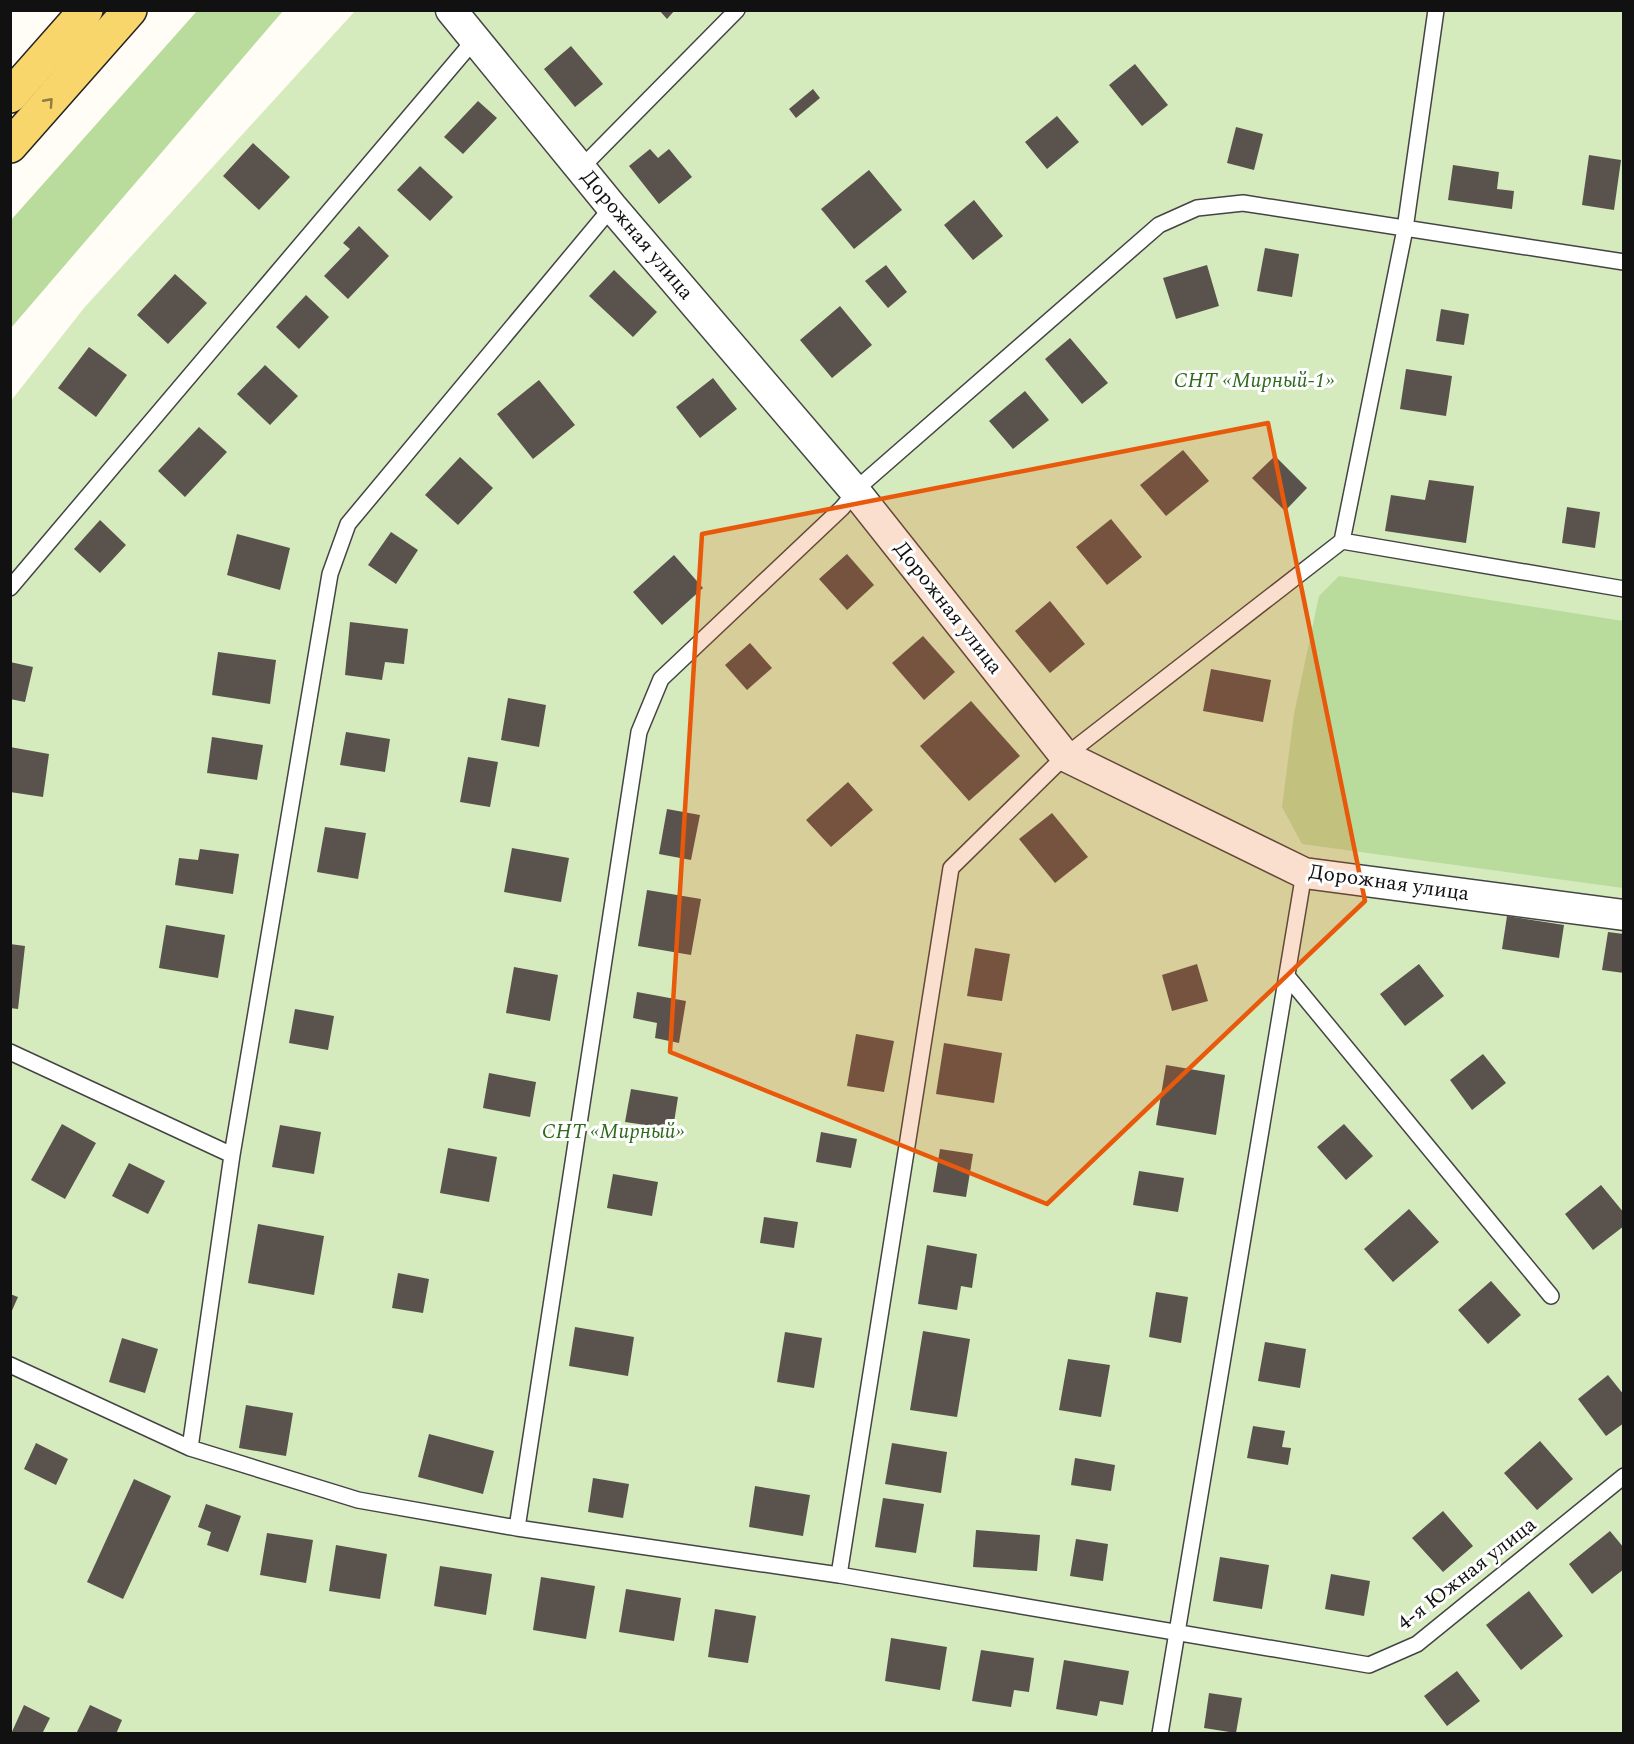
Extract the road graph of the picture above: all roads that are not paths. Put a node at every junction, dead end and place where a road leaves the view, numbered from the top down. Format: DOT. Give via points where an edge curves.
graph roads {
  1 [pos="86,10"];
  2 [pos="130,10"];
  3 [pos="451,10"];
  4 [pos="737,10"];
  5 [pos="1436,10"];
  6 [pos="476,38"];
  7 [pos="14,86"];
  8 [pos="10,146"];
  9 [pos="581,168"];
  10 [pos="612,207"];
  11 [pos="1405,229"];
  12 [pos="1623,262"];
  13 [pos="855,491"];
  14 [pos="1342,541"];
  15 [pos="10,588"];
  16 [pos="1623,589"];
  17 [pos="1065,756"];
  18 [pos="1304,873"];
  19 [pos="1623,915"];
  20 [pos="1287,976"];
  21 [pos="10,1052"];
  22 [pos="232,1155"];
  23 [pos="1551,1296"];
  24 [pos="10,1365"];
  25 [pos="190,1448"];
  26 [pos="1623,1476"];
  27 [pos="517,1528"];
  28 [pos="839,1575"];
  29 [pos="1178,1635"];
  30 [pos="1160,1734"];
  1 -- 7 [label="main road"];
  8 -- 2 [label="main road, one-way"];
  3 -- 6 [label="street, Дорожная улица"];
  4 -- 9 [label="lane"];
  5 -- 11 [label="lane"];
  6 -- 9 [label="street, Дорожная улица"];
  6 -- 15 [label="lane"];
  9 -- 10 [label="street, Дорожная улица"];
  10 -- 13 [label="street, Дорожная улица"];
  10 -- 22 [label="lane" via="348,524 330,574"];
  11 -- 12 [label="lane"];
  11 -- 13 [label="lane" via="1243,203 1197,208 1159,225"];
  11 -- 14 [label="lane"];
  13 -- 17 [label="street, Дорожная улица"];
  13 -- 27 [label="lane" via="842,508 661,679 639,732"];
  14 -- 16 [label="lane"];
  14 -- 17 [label="lane"];
  17 -- 18 [label="street, Дорожная улица"];
  17 -- 28 [label="lane" via="951,868"];
  18 -- 19 [label="street, Дорожная улица"];
  18 -- 20 [label="lane"];
  20 -- 23 [label="lane"];
  20 -- 29 [label="lane"];
  21 -- 22 [label="lane"];
  22 -- 25 [label="lane"];
  24 -- 25 [label="lane, 4-я Южная улица"];
  25 -- 27 [label="lane, 4-я Южная улица" via="358,1500"];
  26 -- 29 [label="lane, 4-я Южная улица" via="1417,1644 1369,1665"];
  27 -- 28 [label="lane, 4-я Южная улица"];
  28 -- 29 [label="lane, 4-я Южная улица"];
  29 -- 30 [label="lane"];
}
